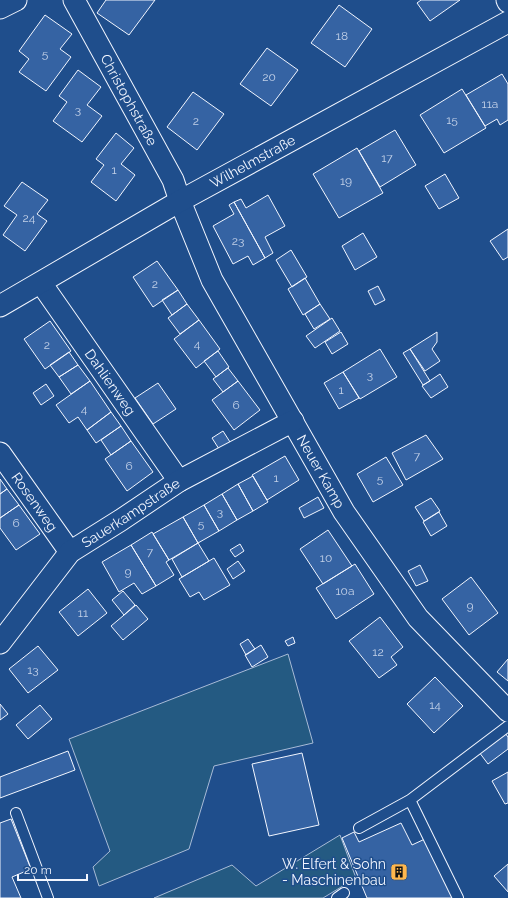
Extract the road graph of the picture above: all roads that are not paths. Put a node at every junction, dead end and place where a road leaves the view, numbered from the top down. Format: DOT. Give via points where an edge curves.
graph roads {
  1 [pos="16,0"];
  2 [pos="74,0"];
  3 [pos="0,8"];
  4 [pos="508,22"];
  5 [pos="180,201"];
  6 [pos="41,283"];
  7 [pos="0,306"];
  8 [pos="293,421"];
  9 [pos="0,453"];
  10 [pos="179,482"];
  11 [pos="70,552"];
  12 [pos="0,643"];
  13 [pos="508,711"];
  14 [pos="508,726"];
  15 [pos="410,800"];
  16 [pos="16,813"];
  17 [pos="359,828"];
  18 [pos="48,898"];
  19 [pos="458,898"];
  1 -- 3 [label="street"];
  2 -- 5 [label="street, Christophstraße" via="174,180"];
  4 -- 5 [label="street, Wilhelmstraße"];
  5 -- 6 [label="street, Wilhelmstraße"];
  5 -- 8 [label="street, Neuer Kamp" via="212,280"];
  6 -- 7 [label="street, Wilhelmstraße"];
  6 -- 10 [label="street, Dahlienweg"];
  8 -- 10 [label="street, Sauerkampstraße"];
  8 -- 13 [label="street, Neuer Kamp" via="344,512 418,618"];
  9 -- 11 [label="street, Rosenweg"];
  10 -- 11 [label="street, Sauerkampstraße"];
  11 -- 12 [label="street, Sauerkampstraße"];
  14 -- 15 [label="lane"];
  15 -- 17 [label="lane"];
  15 -- 19 [label="lane"];
  16 -- 18 [label="lane"];
}
